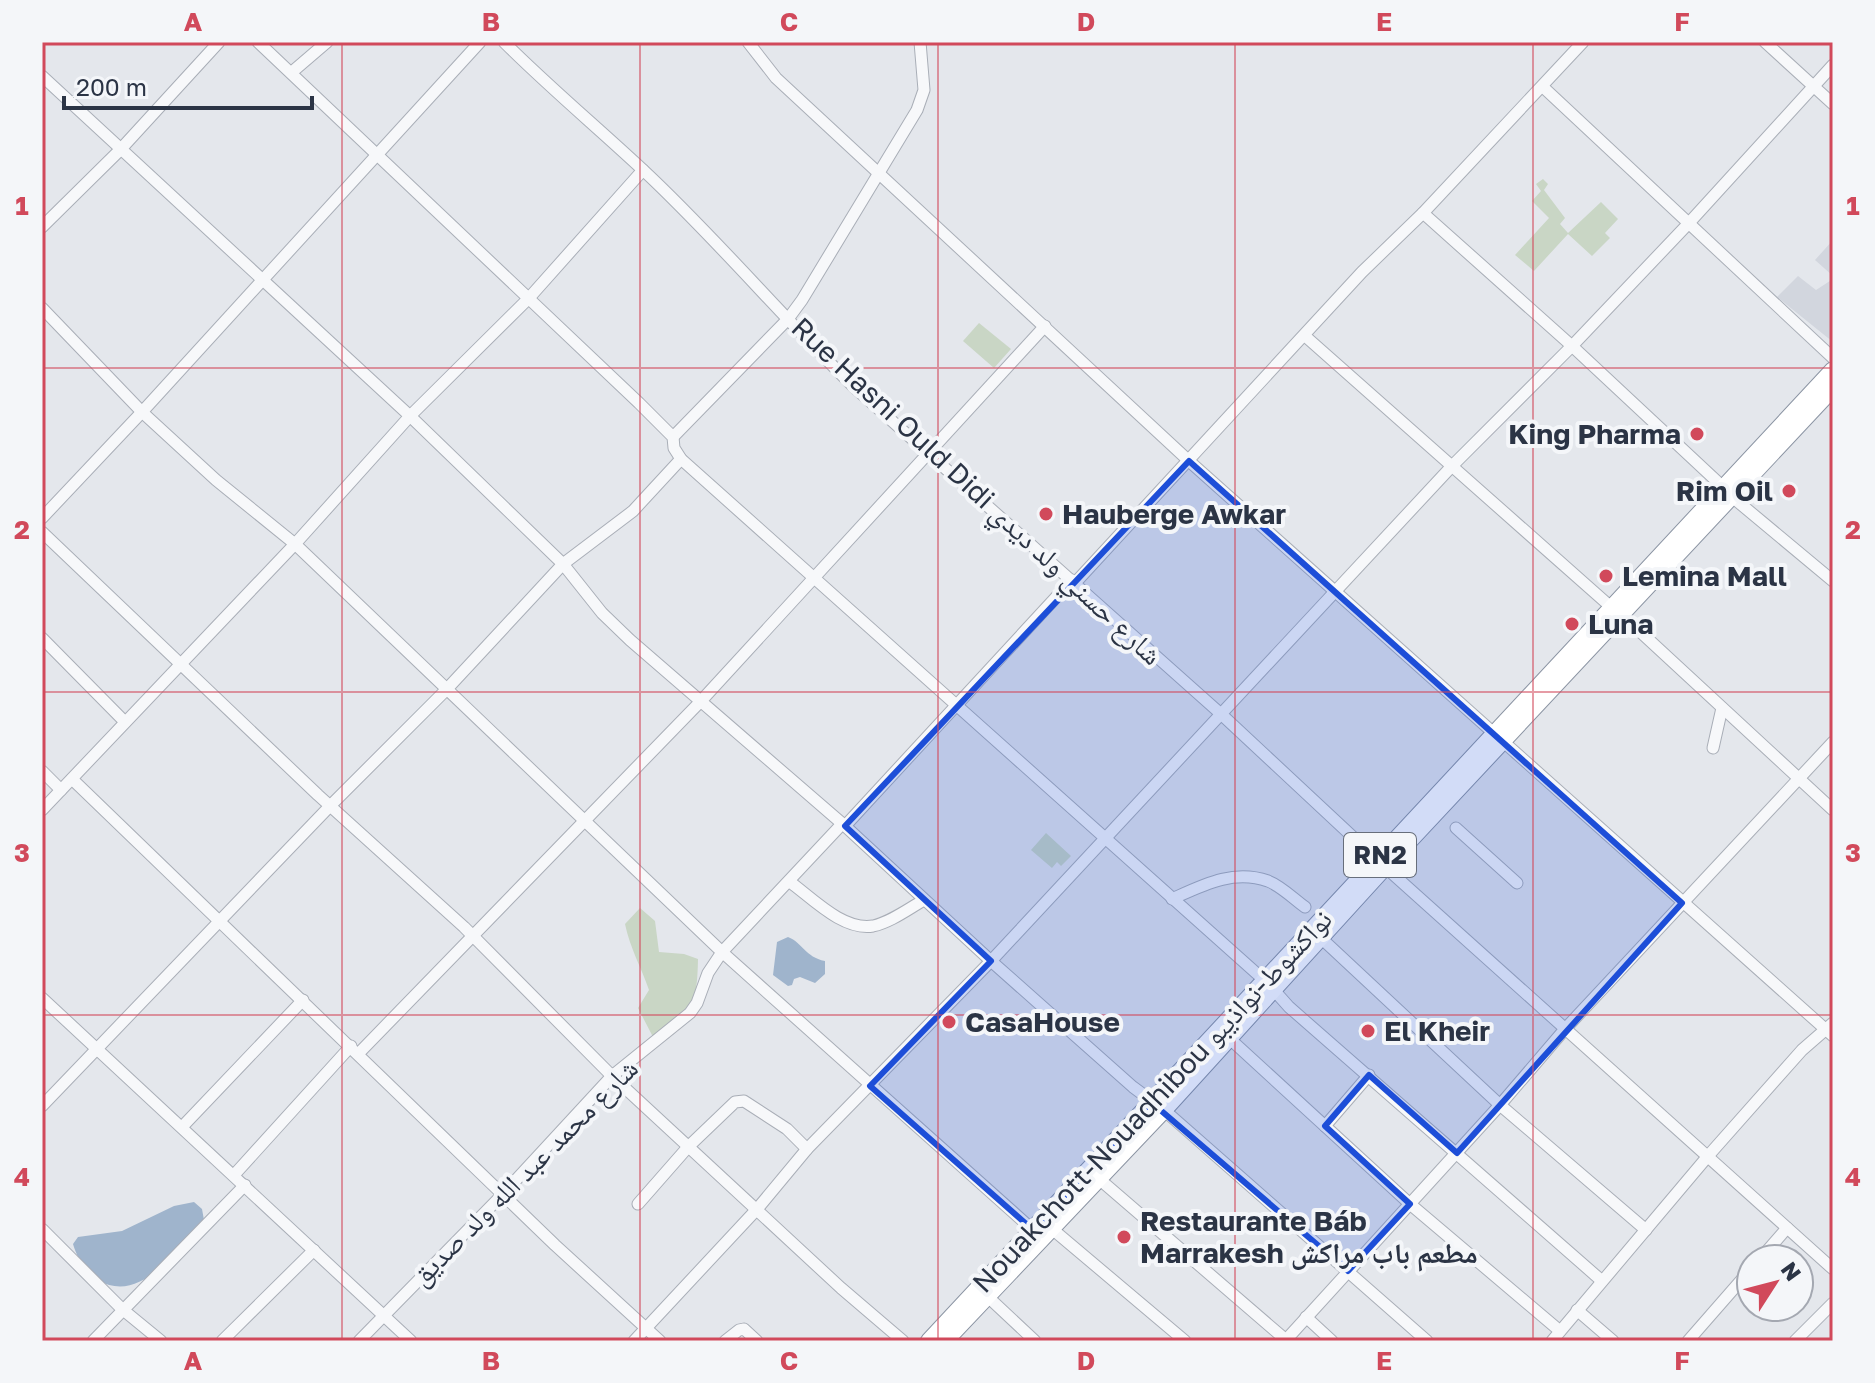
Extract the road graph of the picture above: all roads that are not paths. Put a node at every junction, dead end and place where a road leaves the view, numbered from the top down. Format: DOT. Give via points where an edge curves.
graph roads {
  1 [pos="219,42"];
  2 [pos="258,42"];
  3 [pos="327,42"];
  4 [pos="480,42"];
  5 [pos="504,42"];
  6 [pos="748,42"];
  7 [pos="920,42"];
  8 [pos="1583,42"];
  9 [pos="1765,42"];
  10 [pos="1833,65"];
  11 [pos="292,72"];
  12 [pos="42,76"];
  13 [pos="1543,87"];
  14 [pos="1815,87"];
  15 [pos="1833,104"];
  16 [pos="120,150"];
  17 [pos="377,154"];
  18 [pos="643,170"];
  19 [pos="879,173"];
  20 [pos="1423,213"];
  21 [pos="1688,224"];
  22 [pos="42,227"];
  23 [pos="262,279"];
  24 [pos="529,298"];
  25 [pos="42,308"];
  26 [pos="788,319"];
  27 [pos="1045,326"];
  28 [pos="1305,336"];
  29 [pos="1572,346"];
  30 [pos="1833,358"];
  31 [pos="1833,370"];
  32 [pos="1833,388"];
  33 [pos="142,412"];
  34 [pos="410,416"];
  35 [pos="673,437"];
  36 [pos="930,453"];
  37 [pos="681,459"];
  38 [pos="1189,461"];
  39 [pos="1452,466"];
  40 [pos="1727,492"];
  41 [pos="42,518"];
  42 [pos="42,532"];
  43 [pos="295,544"];
  44 [pos="563,564"];
  45 [pos="814,579"];
  46 [pos="1833,581"];
  47 [pos="1074,582"];
  48 [pos="1336,590"];
  49 [pos="1616,611"];
  50 [pos="42,638"];
  51 [pos="180,663"];
  52 [pos="446,690"];
  53 [pos="701,701"];
  54 [pos="957,706"];
  55 [pos="1722,708"];
  56 [pos="1221,714"];
  57 [pos="125,722"];
  58 [pos="1497,738"];
  59 [pos="1833,742"];
  60 [pos="1713,748"];
  61 [pos="42,771"];
  62 [pos="72,779"];
  63 [pos="1799,779"];
  64 [pos="61,790"];
  65 [pos="330,806"];
  66 [pos="42,810"];
  67 [pos="1833,810"];
  68 [pos="584,822"];
  69 [pos="844,825"];
  70 [pos="1456,828"];
  71 [pos="1104,839"];
  72 [pos="1381,863"];
  73 [pos="790,882"];
  74 [pos="1517,883"];
  75 [pos="1172,899"];
  76 [pos="924,900"];
  77 [pos="1682,903"];
  78 [pos="1305,907"];
  79 [pos="219,922"];
  80 [pos="473,937"];
  81 [pos="1321,938"];
  82 [pos="722,952"];
  83 [pos="991,961"];
  84 [pos="1269,985"];
  85 [pos="42,998"];
  86 [pos="303,1000"];
  87 [pos="1565,1029"];
  88 [pos="1831,1030"];
  89 [pos="1230,1039"];
  90 [pos="98,1050"];
  91 [pos="355,1050"];
  92 [pos="1369,1075"];
  93 [pos="612,1076"];
  94 [pos="870,1086"];
  95 [pos="1500,1105"];
  96 [pos="42,1106"];
  97 [pos="1158,1106"];
  98 [pos="1325,1126"];
  99 [pos="182,1127"];
  100 [pos="688,1147"];
  101 [pos="807,1149"];
  102 [pos="1457,1153"];
  103 [pos="1708,1156"];
  104 [pos="234,1175"];
  105 [pos="1098,1178"];
  106 [pos="245,1185"];
  107 [pos="503,1194"];
  108 [pos="638,1204"];
  109 [pos="1410,1204"];
  110 [pos="758,1208"];
  111 [pos="1051,1228"];
  112 [pos="1787,1228"];
  113 [pos="42,1229"];
  114 [pos="1033,1230"];
  115 [pos="1646,1230"];
  116 [pos="1774,1243"];
  117 [pos="314,1250"];
  118 [pos="1833,1269"];
  119 [pos="1348,1271"];
  120 [pos="1602,1281"];
  121 [pos="1735,1287"];
  122 [pos="987,1296"];
  123 [pos="1833,1303"];
  124 [pos="122,1310"];
  125 [pos="1577,1310"];
  126 [pos="383,1315"];
  127 [pos="1306,1317"];
  128 [pos="646,1328"];
  129 [pos="1560,1331"];
  130 [pos="1285,1340"];
  131 [pos="93,1341"];
  132 [pos="161,1341"];
  133 [pos="222,1341"];
  134 [pos="359,1341"];
  135 [pos="411,1341"];
  136 [pos="634,1341"];
  137 [pos="660,1341"];
  138 [pos="725,1341"];
  139 [pos="757,1341"];
  140 [pos="903,1341"];
  141 [pos="929,1341"];
  142 [pos="945,1341"];
  143 [pos="1035,1341"];
  144 [pos="1185,1341"];
  145 [pos="1332,1341"];
  146 [pos="1427,1341"];
  147 [pos="1552,1341"];
  148 [pos="1613,1341"];
  149 [pos="1688,1341"];
  150 [pos="1795,1341"];
  1 -- 16 [label="street"];
  2 -- 11 [label="street"];
  3 -- 11 [label="street"];
  4 -- 17 [label="street"];
  5 -- 18 [label="street, Rue Hasni Ould Didi شارع حسني ولد ديدي"];
  6 -- 19 [label="street" via="776,78"];
  7 -- 19 [label="street" via="924,90"];
  8 -- 13 [label="street, شارع محمد عبد الله ولد صديق"];
  9 -- 14 [label="street"];
  10 -- 14 [label="street"];
  11 -- 17 [label="street"];
  12 -- 16 [label="street"];
  13 -- 20 [label="street, شارع محمد عبد الله ولد صديق"];
  13 -- 21 [label="street"];
  14 -- 15 [label="street"];
  14 -- 21 [label="street"];
  16 -- 22 [label="street"];
  16 -- 23 [label="street"];
  17 -- 23 [label="street"];
  17 -- 24 [label="street"];
  18 -- 24 [label="street"];
  18 -- 26 [label="street, Rue Hasni Ould Didi شارع حسني ولد ديدي"];
  19 -- 26 [label="street"];
  19 -- 27 [label="street"];
  20 -- 28 [label="street, شارع محمد عبد الله ولد صديق"];
  20 -- 29 [label="street"];
  21 -- 29 [label="street"];
  21 -- 30 [label="street"];
  23 -- 33 [label="street"];
  23 -- 34 [label="street"];
  24 -- 34 [label="street"];
  24 -- 35 [label="street"];
  25 -- 33 [label="street"];
  26 -- 35 [label="street"];
  26 -- 36 [label="street, Rue Hasni Ould Didi شارع حسني ولد ديدي" via="855,388"];
  27 -- 36 [label="street"];
  27 -- 38 [label="street"];
  28 -- 38 [label="street, شارع محمد عبد الله ولد صديق"];
  28 -- 39 [label="street"];
  29 -- 39 [label="street"];
  29 -- 40 [label="street"];
  31 -- 40 [label="highway, Nouakchott-Nouadhibou نواكشوط-نواذيبو / RN2"];
  32 -- 40 [label="highway, Nouakchott-Nouadhibou نواكشوط-نواذيبو / RN2"];
  33 -- 41 [label="street"];
  33 -- 43 [label="street"];
  34 -- 43 [label="street"];
  34 -- 44 [label="street"];
  35 -- 37 [label="street"];
  36 -- 45 [label="street"];
  36 -- 47 [label="street, Rue Hasni Ould Didi شارع حسني ولد ديدي"];
  37 -- 44 [label="street" via="633,511"];
  37 -- 45 [label="street"];
  38 -- 47 [label="street, شارع محمد عبد الله ولد صديق"];
  38 -- 48 [label="street"];
  39 -- 48 [label="street"];
  39 -- 49 [label="street"];
  40 -- 46 [label="street"];
  40 -- 49 [label="highway, Nouakchott-Nouadhibou نواكشوط-نواذيبو / RN2"];
  42 -- 51 [label="street"];
  43 -- 51 [label="street"];
  43 -- 52 [label="street"];
  44 -- 52 [label="street"];
  44 -- 53 [label="street" via="602,613"];
  45 -- 53 [label="street"];
  45 -- 54 [label="street"];
  47 -- 54 [label="street, شارع محمد عبد الله ولد صديق"];
  47 -- 56 [label="street, Rue Hasni Ould Didi شارع حسني ولد ديدي"];
  48 -- 56 [label="street"];
  48 -- 58 [label="street"];
  49 -- 55 [label="street"];
  49 -- 58 [label="highway, Nouakchott-Nouadhibou نواكشوط-نواذيبو / RN2"];
  50 -- 57 [label="street"];
  51 -- 57 [label="street"];
  51 -- 65 [label="street"];
  52 -- 65 [label="street"];
  52 -- 68 [label="street"];
  53 -- 68 [label="street"];
  53 -- 69 [label="street"];
  54 -- 69 [label="street, شارع محمد عبد الله ولد صديق"];
  54 -- 71 [label="street"];
  55 -- 60 [label="street"];
  55 -- 63 [label="street"];
  56 -- 71 [label="street"];
  56 -- 72 [label="street, Rue Hasni Ould Didi شارع حسني ولد ديدي"];
  57 -- 62 [label="street"];
  58 -- 72 [label="highway, Nouakchott-Nouadhibou نواكشوط-نواذيبو / RN2"];
  58 -- 77 [label="street"];
  59 -- 63 [label="street"];
  61 -- 64 [label="street"];
  62 -- 64 [label="street"];
  62 -- 79 [label="street"];
  63 -- 67 [label="street"];
  63 -- 77 [label="street"];
  64 -- 66 [label="street"];
  65 -- 79 [label="street"];
  65 -- 80 [label="street"];
  68 -- 80 [label="street"];
  68 -- 82 [label="street"];
  69 -- 73 [label="street, شارع محمد عبد الله ولد صديق"];
  69 -- 76 [label="street"];
  70 -- 74 [label="street"];
  71 -- 75 [label="street"];
  71 -- 83 [label="street"];
  72 -- 81 [label="highway, Nouakchott-Nouadhibou نواكشوط-نواذيبو / RN2"];
  72 -- 84 [label="highway, Nouakchott-Nouadhibou نواكشوط-نواذيبو / RN2"];
  72 -- 87 [label="street, Rue Hasni Ould Didi شارع حسني ولد ديدي"];
  73 -- 76 [label="street" via="856,926 888,921"];
  73 -- 82 [label="street, شارع محمد عبد الله ولد صديق"];
  75 -- 78 [label="street" via="1217,879 1243,877 1270,882"];
  75 -- 84 [label="street"];
  76 -- 83 [label="street"];
  77 -- 87 [label="street"];
  77 -- 88 [label="street"];
  79 -- 86 [label="street"];
  79 -- 90 [label="street"];
  80 -- 91 [label="street"];
  80 -- 93 [label="street"];
  81 -- 84 [label="highway, Nouakchott-Nouadhibou نواكشوط-نواذيبو / RN2"];
  81 -- 95 [label="street"];
  82 -- 93 [label="street, شارع محمد عبد الله ولد صديق" via="690,1013"];
  82 -- 94 [label="street"];
  83 -- 94 [label="street"];
  83 -- 97 [label="street"];
  84 -- 89 [label="highway, Nouakchott-Nouadhibou نواكشوط-نواذيبو / RN2"];
  84 -- 92 [label="street"];
  84 -- 97 [label="highway, Nouakchott-Nouadhibou نواكشوط-نواذيبو / RN2"];
  85 -- 90 [label="street"];
  86 -- 91 [label="street"];
  86 -- 99 [label="street"];
  87 -- 95 [label="street"];
  87 -- 103 [label="street, Rue Hasni Ould Didi شارع حسني ولد ديدي"];
  88 -- 103 [label="street" via="1802,1050"];
  89 -- 97 [label="highway, Nouakchott-Nouadhibou نواكشوط-نواذيبو / RN2"];
  89 -- 98 [label="street"];
  90 -- 96 [label="street"];
  90 -- 99 [label="street"];
  91 -- 104 [label="street"];
  91 -- 107 [label="street"];
  92 -- 98 [label="street"];
  92 -- 102 [label="street"];
  93 -- 100 [label="street"];
  93 -- 107 [label="street, شارع محمد عبد الله ولد صديق"];
  94 -- 101 [label="street"];
  94 -- 114 [label="street"];
  95 -- 102 [label="street"];
  95 -- 115 [label="street"];
  97 -- 105 [label="highway, Nouakchott-Nouadhibou نواكشوط-نواذيبو / RN2"];
  97 -- 114 [label="highway, Nouakchott-Nouadhibou نواكشوط-نواذيبو / RN2"];
  97 -- 119 [label="street"];
  98 -- 109 [label="street"];
  99 -- 104 [label="street"];
  100 -- 101 [label="street" via="735,1102 744,1101"];
  100 -- 108 [label="street"];
  100 -- 110 [label="street"];
  101 -- 110 [label="street"];
  102 -- 109 [label="street"];
  102 -- 120 [label="street"];
  103 -- 112 [label="street, Rue Hasni Ould Didi شارع حسني ولد ديدي"];
  103 -- 115 [label="street"];
  104 -- 106 [label="street"];
  105 -- 111 [label="highway, Nouakchott-Nouadhibou نواكشوط-نواذيبو / RN2"];
  105 -- 130 [label="street"];
  106 -- 117 [label="street"];
  106 -- 124 [label="street"];
  107 -- 126 [label="street, شارع محمد عبد الله ولد صديق"];
  107 -- 128 [label="street"];
  109 -- 119 [label="street"];
  109 -- 129 [label="street"];
  110 -- 128 [label="street"];
  110 -- 140 [label="street"];
  111 -- 122 [label="highway, Nouakchott-Nouadhibou نواكشوط-نواذيبو / RN2"];
  111 -- 144 [label="street"];
  112 -- 116 [label="street"];
  112 -- 118 [label="street, Rue Hasni Ould Didi شارع حسني ولد ديدي"];
  113 -- 124 [label="street"];
  114 -- 141 [label="highway, Nouakchott-Nouadhibou نواكشوط-نواذيبو / RN2"];
  115 -- 120 [label="street"];
  117 -- 126 [label="street"];
  117 -- 133 [label="street"];
  119 -- 127 [label="street"];
  119 -- 146 [label="street"];
  120 -- 125 [label="street"];
  121 -- 149 [label="street"];
  122 -- 142 [label="highway, Nouakchott-Nouadhibou نواكشوط-نواذيبو / RN2"];
  122 -- 143 [label="street"];
  123 -- 150 [label="street"];
  124 -- 131 [label="street"];
  124 -- 132 [label="street"];
  125 -- 129 [label="street"];
  125 -- 148 [label="street"];
  126 -- 134 [label="street, شارع محمد عبد الله ولد صديق"];
  126 -- 135 [label="street"];
  127 -- 130 [label="street"];
  127 -- 145 [label="street"];
  128 -- 136 [label="street"];
  128 -- 137 [label="street"];
  129 -- 147 [label="street"];
  138 -- 139 [label="street" via="744,1329"];
}
